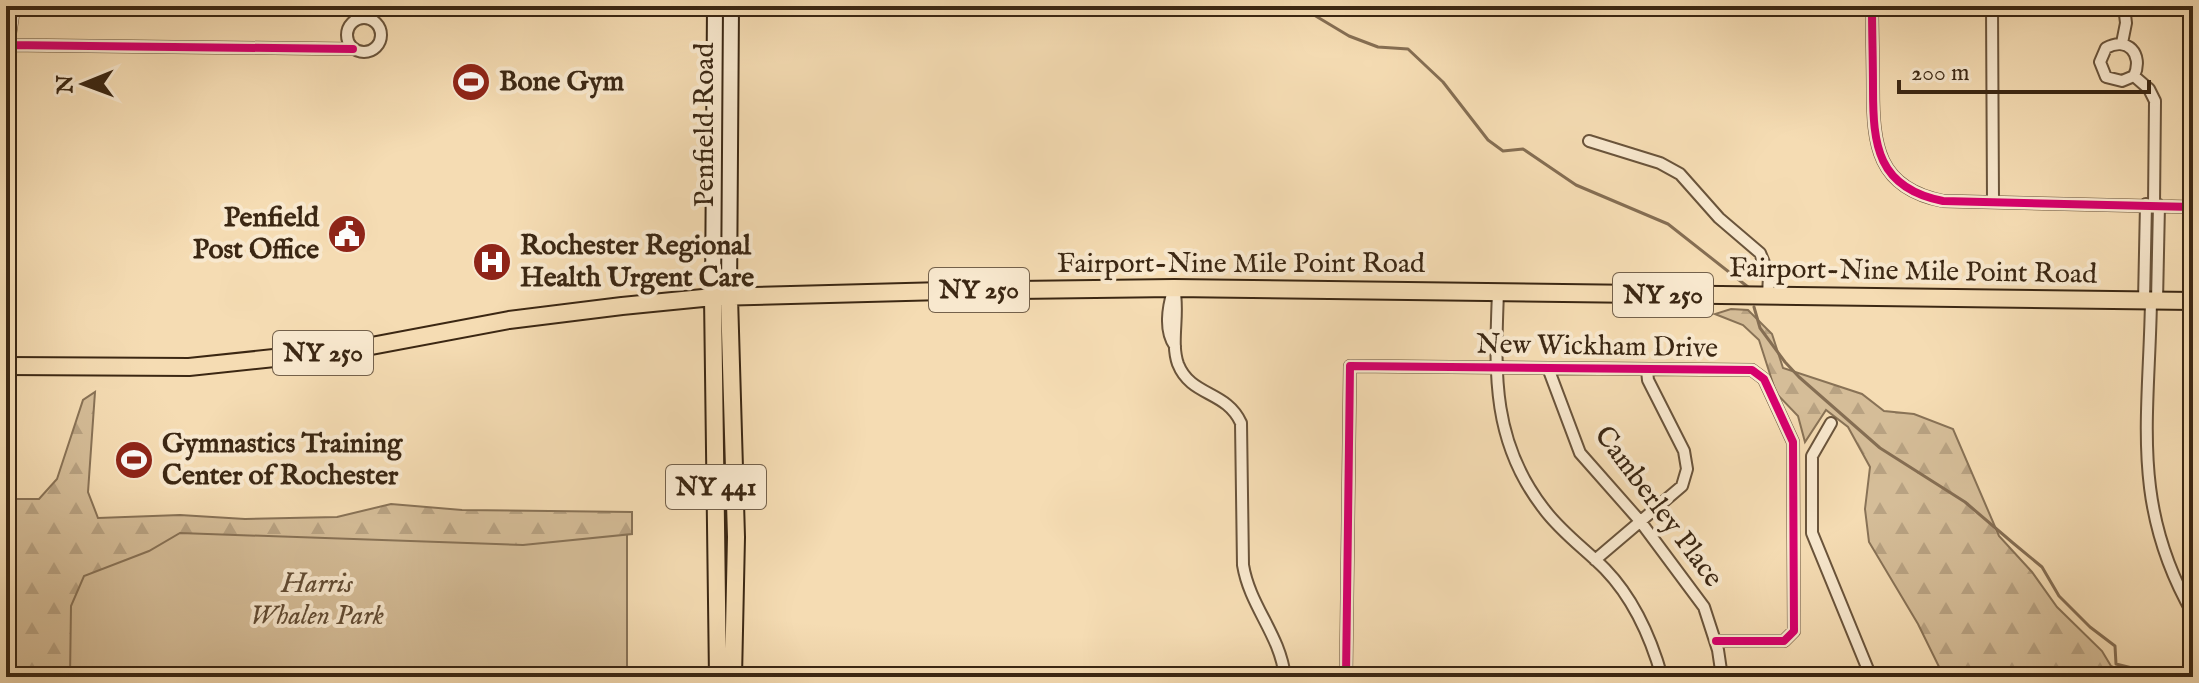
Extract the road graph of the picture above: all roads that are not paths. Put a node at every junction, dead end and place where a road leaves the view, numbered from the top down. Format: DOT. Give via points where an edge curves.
graph roads {
  1 [pos="14,6"];
  2 [pos="715,6"];
  3 [pos="731,6"];
  4 [pos="1872,6"];
  5 [pos="1992,6"];
  6 [pos="2124,6"];
  7 [pos="2122,43"];
  8 [pos="7,45"];
  9 [pos="353,49"];
  10 [pos="2134,76"];
  11 [pos="1589,141"];
  12 [pos="1993,201"];
  13 [pos="2153,205"];
  14 [pos="2193,207"];
  15 [pos="1174,288"];
  16 [pos="1498,292"];
  17 [pos="1768,296"];
  18 [pos="721,297"];
  19 [pos="2151,301"];
  20 [pos="2193,301"];
  21 [pos="6,366"];
  22 [pos="1495,367"];
  23 [pos="1548,368"];
  24 [pos="1647,371"];
  25 [pos="1831,423"];
  26 [pos="1640,521"];
  27 [pos="1595,560"];
  28 [pos="2193,614"];
  29 [pos="1716,641"];
  30 [pos="718,677"];
  31 [pos="733,677"];
  32 [pos="1285,677"];
  33 [pos="1346,677"];
  34 [pos="1662,677"];
  35 [pos="1722,677"];
  36 [pos="1871,677"];
  1 -- 8 [label="street"];
  2 -- 18 [label="main road, Penfield Road / NY 441"];
  3 -- 18 [label="main road, Penfield Road / NY 441"];
  4 -- 12 [label="street" via="1873,125 1884,164 1922,196"];
  5 -- 12 [label="street"];
  6 -- 7 [label="street"];
  7 -- 10 [label="street" via="2136,54"];
  7 -- 10 [label="street" via="2106,48 2100,67 2116,81"];
  8 -- 9 [label="street"];
  8 -- 21 [label="street"];
  10 -- 13 [label="street" via="2149,89 2156,106"];
  11 -- 17 [label="street" via="1680,174 1760,253 1769,275"];
  12 -- 13 [label="street"];
  13 -- 14 [label="street"];
  13 -- 19 [label="street"];
  15 -- 16 [label="main road, Fairport-Nine Mile Point Road / NY 250"];
  15 -- 18 [label="main road, Fairport-Nine Mile Point Road / NY 250"];
  15 -- 32 [label="street" via="1178,363 1189,381 1231,406 1241,423 1246,579 1275,637"];
  16 -- 17 [label="main road, Fairport-Nine Mile Point Road / NY 250"];
  16 -- 22 [label="street, New Wickham Drive"];
  17 -- 19 [label="main road, Fairport-Nine Mile Point Road / NY 250"];
  18 -- 21 [label="main road, Fairport-Nine Mile Point Road / NY 250" via="509,320 350,350 189,367"];
  18 -- 30 [label="main road, Penfield Road / NY 441"];
  18 -- 31 [label="main road, Penfield Road / NY 441" via="736,537"];
  19 -- 20 [label="main road, Fairport-Nine Mile Point Road / NY 250"];
  19 -- 28 [label="street" via="2148,482 2162,549"];
  22 -- 23 [label="street, New Wickham Drive"];
  22 -- 27 [label="street, New Wickham Drive" via="1502,421 1521,472 1554,521"];
  22 -- 33 [label="street, New Wickham Drive" via="1350,366"];
  23 -- 24 [label="street, New Wickham Drive"];
  23 -- 26 [label="street, Camberley Place" via="1580,453"];
  24 -- 26 [label="street, New Wickham Drive" via="1684,451 1687,469 1682,486"];
  24 -- 29 [label="street, New Wickham Drive" via="1752,370 1764,379 1793,442 1794,631 1784,641"];
  25 -- 36 [label="street" via="1812,456 1812,533"];
  26 -- 27 [label="street, New Wickham Drive"];
  26 -- 29 [label="street, Camberley Place" via="1704,607"];
  27 -- 34 [label="street, New Wickham Drive" via="1634,609"];
  29 -- 35 [label="street, Camberley Place"];
}
